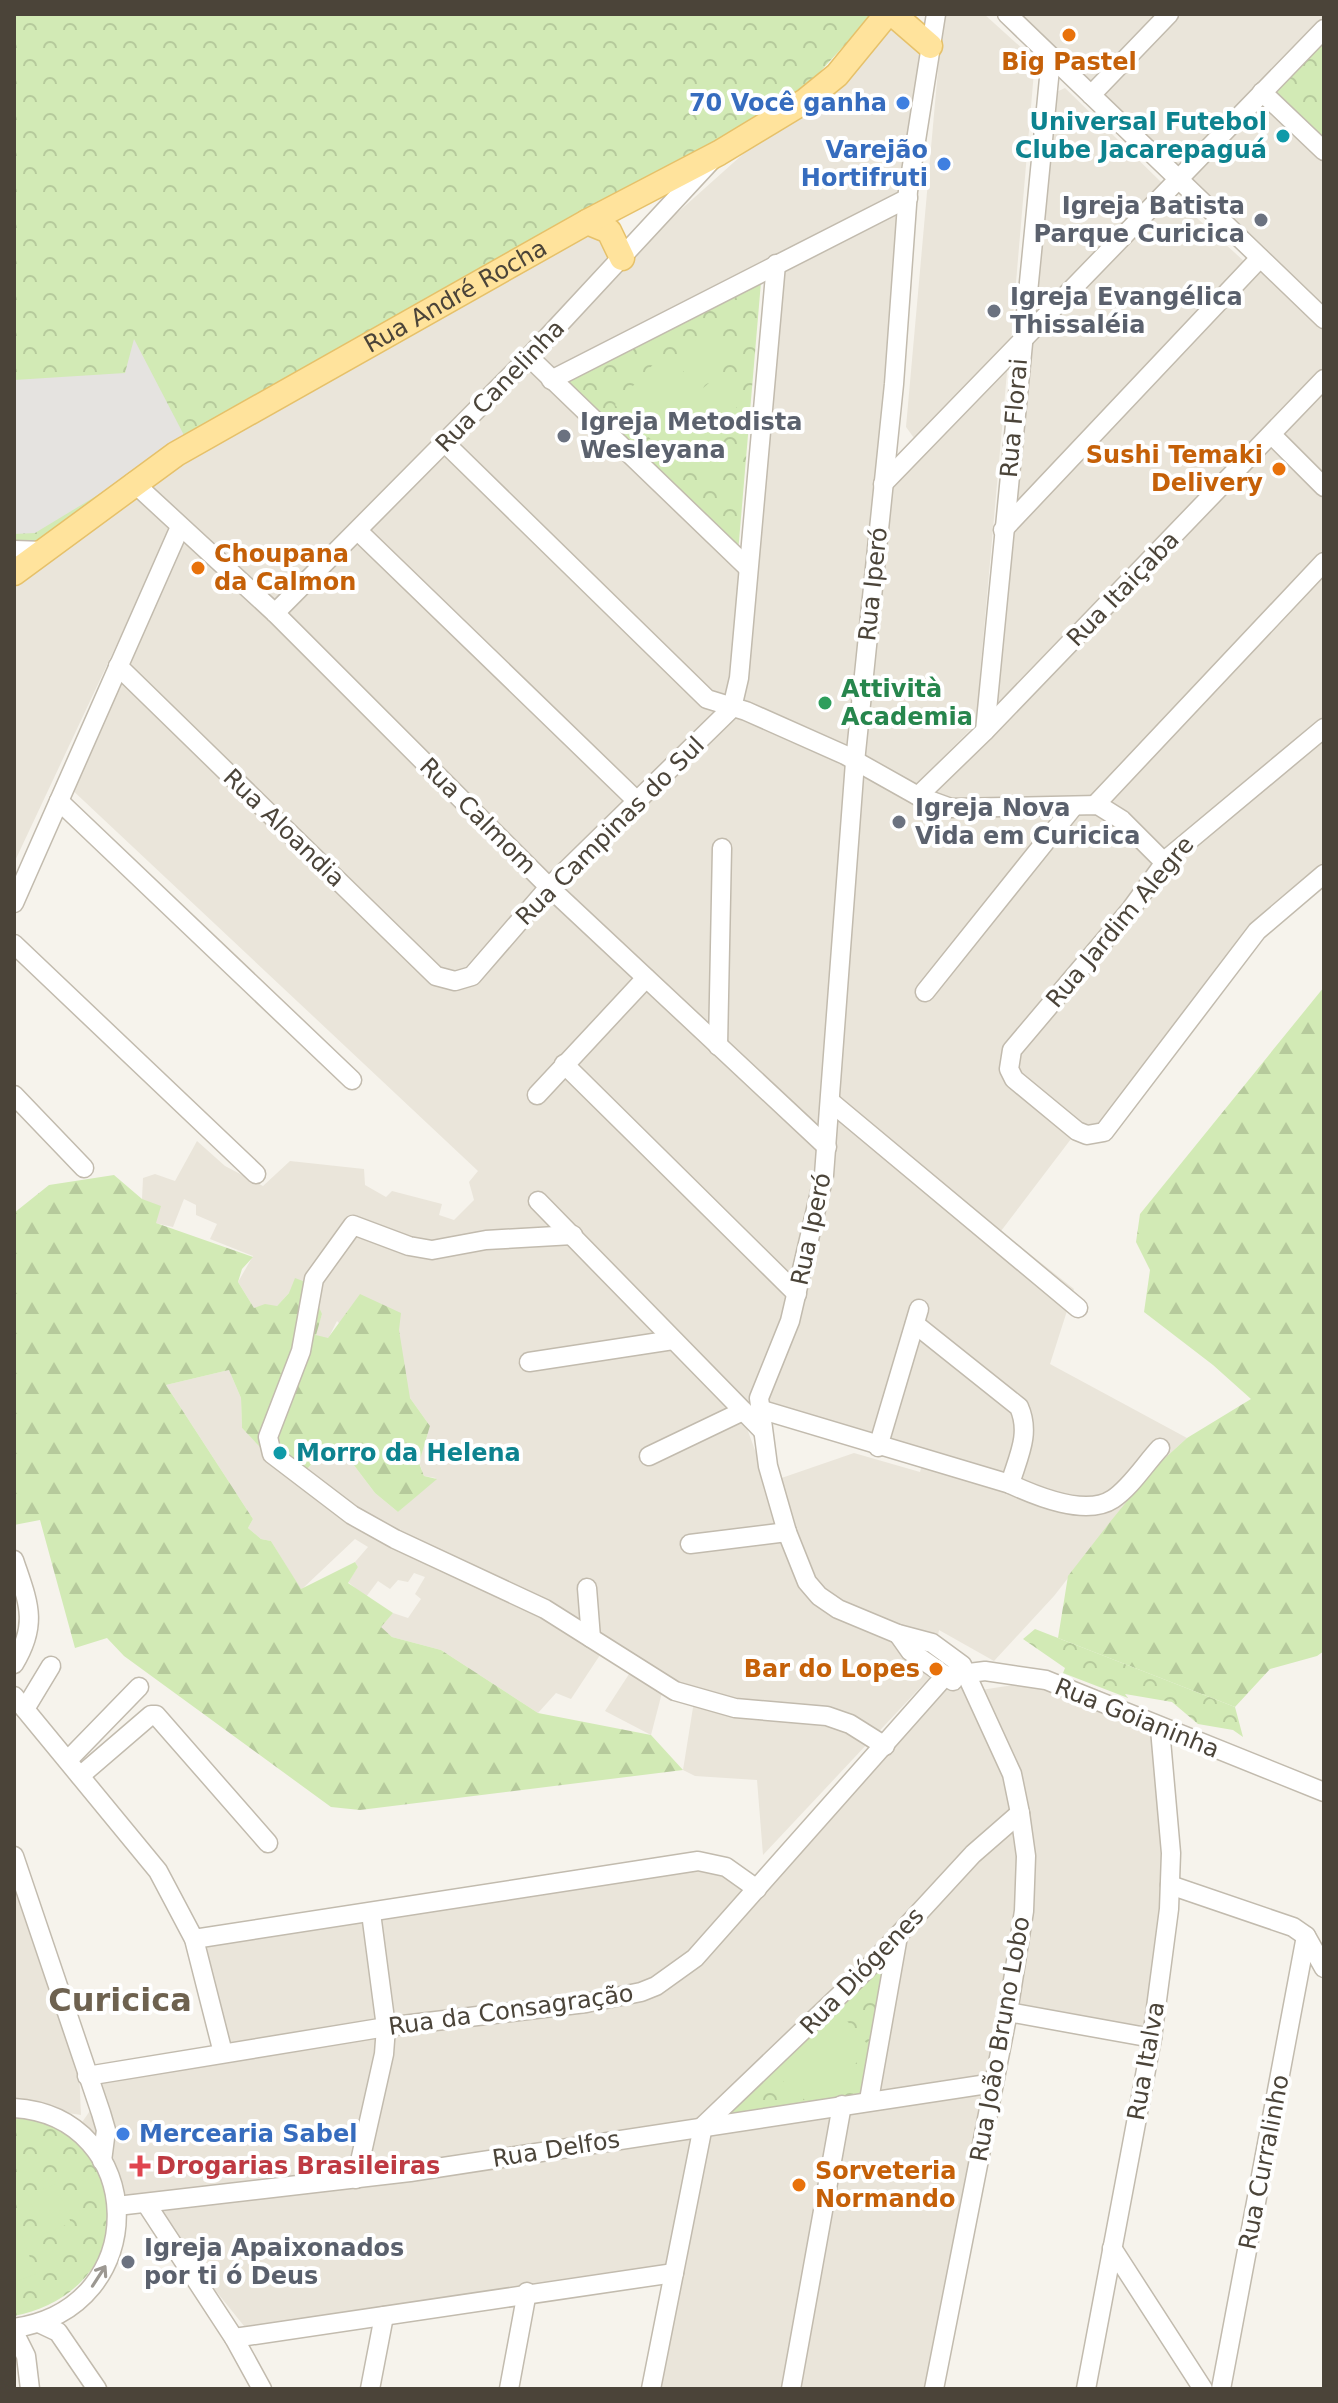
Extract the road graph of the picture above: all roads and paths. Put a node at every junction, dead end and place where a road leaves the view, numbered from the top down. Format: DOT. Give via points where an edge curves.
graph roads {
  1 [pos="1169,14"];
  2 [pos="1010,15"];
  3 [pos="915,23"];
  4 [pos="1324,29"];
  5 [pos="1051,58"];
  6 [pos="1262,92"];
  7 [pos="1091,95"];
  8 [pos="1324,151"];
  9 [pos="719,153"];
  10 [pos="1179,179"];
  11 [pos="908,198"];
  12 [pos="587,222"];
  13 [pos="622,258"];
  14 [pos="1260,258"];
  15 [pos="776,264"];
  16 [pos="1324,319"];
  17 [pos="1021,343"];
  18 [pos="529,357"];
  19 [pos="1324,379"];
  20 [pos="551,380"];
  21 [pos="1272,435"];
  22 [pos="445,443"];
  23 [pos="133,482"];
  24 [pos="883,484"];
  25 [pos="1324,487"];
  26 [pos="180,527"];
  27 [pos="1003,530"];
  28 [pos="358,531"];
  29 [pos="14,550"];
  30 [pos="44,551"];
  31 [pos="1324,562"];
  32 [pos="748,568"];
  33 [pos="14,573"];
  34 [pos="275,613"];
  35 [pos="118,666"];
  36 [pos="732,708"];
  37 [pos="1324,728"];
  38 [pos="985,731"];
  39 [pos="855,762"];
  40 [pos="918,796"];
  41 [pos="59,801"];
  42 [pos="637,801"];
  43 [pos="1095,805"];
  44 [pos="1074,806"];
  45 [pos="722,848"];
  46 [pos="1164,862"];
  47 [pos="1324,874"];
  48 [pos="549,887"];
  49 [pos="14,903"];
  50 [pos="14,944"];
  51 [pos="646,978"];
  52 [pos="455,981"];
  53 [pos="925,992"];
  54 [pos="718,1046"];
  55 [pos="564,1064"];
  56 [pos="352,1080"];
  57 [pos="14,1095"];
  58 [pos="537,1095"];
  59 [pos="831,1102"];
  60 [pos="827,1147"];
  61 [pos="84,1168"];
  62 [pos="256,1174"];
  63 [pos="538,1201"];
  64 [pos="573,1235"];
  65 [pos="797,1294"];
  66 [pos="1078,1308"];
  67 [pos="673,1340"];
  68 [pos="529,1362"];
  69 [pos="751,1410"];
  70 [pos="878,1447"];
  71 [pos="1160,1448"];
  72 [pos="649,1456"];
  73 [pos="1010,1484"];
  74 [pos="787,1532"];
  75 [pos="690,1544"];
  76 [pos="14,1560"];
  77 [pos="587,1588"];
  78 [pos="898,1634"];
  79 [pos="591,1638"];
  80 [pos="14,1664"];
  81 [pos="51,1666"];
  82 [pos="968,1672"];
  83 [pos="945,1676"];
  84 [pos="139,1687"];
  85 [pos="975,1695"];
  86 [pos="20,1703"];
  87 [pos="1160,1729"];
  88 [pos="885,1746"];
  89 [pos="68,1760"];
  90 [pos="80,1776"];
  91 [pos="1324,1792"];
  92 [pos="1020,1813"];
  93 [pos="268,1843"];
  94 [pos="14,1856"];
  95 [pos="1170,1885"];
  96 [pos="757,1889"];
  97 [pos="371,1913"];
  98 [pos="898,1936"];
  99 [pos="1306,1936"];
  100 [pos="194,1939"];
  101 [pos="1324,1968"];
  102 [pos="1008,2012"];
  103 [pos="386,2027"];
  104 [pos="1152,2038"];
  105 [pos="223,2053"];
  106 [pos="87,2076"];
  107 [pos="994,2083"];
  108 [pos="869,2100"];
  109 [pos="96,2102"];
  110 [pos="842,2105"];
  111 [pos="14,2108"];
  112 [pos="703,2126"];
  113 [pos="76,2131"];
  114 [pos="102,2161"];
  115 [pos="356,2179"];
  116 [pos="167,2202"];
  117 [pos="147,2205"];
  118 [pos="117,2206"];
  119 [pos="165,2229"];
  120 [pos="1112,2248"];
  121 [pos="674,2273"];
  122 [pos="527,2292"];
  123 [pos="72,2308"];
  124 [pos="384,2316"];
  125 [pos="37,2324"];
  126 [pos="14,2330"];
  127 [pos="234,2338"];
  128 [pos="75,2353"];
  129 [pos="26,2356"];
  130 [pos="30,2389"];
  131 [pos="97,2389"];
  132 [pos="262,2389"];
  133 [pos="370,2389"];
  134 [pos="509,2389"];
  135 [pos="651,2389"];
  136 [pos="791,2389"];
  137 [pos="934,2389"];
  138 [pos="1086,2389"];
  139 [pos="1203,2389"];
  140 [pos="1221,2389"];
  1 -- 7 [label="street"];
  2 -- 5 [label="street"];
  3 -- 9 [label="main road, Rua André Rocha" via="850,61 820,89"];
  3 -- 11 [label="street, Rua Iperó"];
  4 -- 6 [label="street"];
  5 -- 7 [label="street"];
  5 -- 17 [label="street, Rua Florai"];
  6 -- 8 [label="street"];
  6 -- 10 [label="street"];
  7 -- 10 [label="street"];
  9 -- 12 [label="main road, Rua André Rocha"];
  9 -- 13 [label="street, Rua Canelinha"];
  10 -- 14 [label="street"];
  10 -- 17 [label="street"];
  11 -- 15 [label="street"];
  11 -- 24 [label="street, Rua Iperó"];
  12 -- 13 [label="main road" via="609,231"];
  12 -- 23 [label="main road, Rua André Rocha"];
  13 -- 18 [label="street, Rua Canelinha"];
  14 -- 16 [label="street"];
  14 -- 27 [label="street"];
  15 -- 20 [label="street"];
  15 -- 32 [label="street"];
  17 -- 24 [label="street"];
  17 -- 27 [label="street, Rua Florai"];
  18 -- 20 [label="street"];
  18 -- 22 [label="street, Rua Canelinha"];
  19 -- 21 [label="street, Rua Itaiçaba"];
  20 -- 32 [label="street"];
  21 -- 25 [label="street"];
  21 -- 38 [label="street, Rua Itaiçaba"];
  22 -- 28 [label="street, Rua Canelinha"];
  22 -- 36 [label="street" via="697,691"];
  23 -- 26 [label="street, Rua Calmom"];
  23 -- 30 [label="main road, Rua André Rocha"];
  24 -- 39 [label="street, Rua Iperó"];
  26 -- 34 [label="street, Rua Calmom"];
  26 -- 35 [label="street"];
  27 -- 38 [label="street, Rua Florai"];
  28 -- 34 [label="street, Rua Canelinha"];
  28 -- 42 [label="street"];
  29 -- 30 [label="street"];
  30 -- 33 [label="main road, Rua André Rocha"];
  31 -- 43 [label="street"];
  32 -- 36 [label="street"];
  34 -- 48 [label="street, Rua Calmom"];
  35 -- 41 [label="street"];
  35 -- 52 [label="street, Rua Aloandia" via="436,976"];
  36 -- 39 [label="street"];
  36 -- 42 [label="street, Rua Campinas do Sul"];
  37 -- 46 [label="street, Rua Jardim Alegre"];
  38 -- 40 [label="street, Rua Itaiçaba"];
  39 -- 40 [label="street"];
  39 -- 59 [label="street, Rua Iperó"];
  40 -- 44 [label="street" via="967,809"];
  41 -- 49 [label="street"];
  41 -- 56 [label="street"];
  42 -- 48 [label="street, Rua Campinas do Sul"];
  43 -- 44 [label="street"];
  43 -- 46 [label="street" via="1122,820"];
  44 -- 53 [label="street"];
  45 -- 54 [label="street"];
  46 -- 47 [label="street, Rua Jardim Alegre" via="1010,1056 1009,1069 1025,1091 1087,1135 1104,1132 1257,931"];
  48 -- 51 [label="street, Rua Calmom"];
  48 -- 52 [label="street, Rua Campinas do Sul" via="472,976"];
  50 -- 62 [label="street"];
  51 -- 54 [label="street, Rua Calmom"];
  51 -- 55 [label="street"];
  54 -- 60 [label="street, Rua Calmom"];
  55 -- 58 [label="street"];
  55 -- 65 [label="street"];
  57 -- 61 [label="street"];
  59 -- 60 [label="street, Rua Iperó"];
  59 -- 66 [label="street"];
  60 -- 65 [label="street, Rua Iperó"];
  63 -- 64 [label="street"];
  64 -- 67 [label="street"];
  64 -- 79 [label="street" via="486,1240 432,1250 348,1223 314,1279 301,1351 268,1437 272,1454 320,1494 384,1533 545,1609"];
  65 -- 69 [label="street, Rua Iperó"];
  67 -- 68 [label="street"];
  67 -- 69 [label="street"];
  69 -- 70 [label="street"];
  69 -- 72 [label="street"];
  69 -- 74 [label="street" via="762,1430"];
  70 -- 73 [label="street"];
  70 -- 73 [label="street" via="917,1316 1019,1407 1025,1438"];
  71 -- 73 [label="street" via="1103,1505 1081,1506"];
  74 -- 75 [label="street"];
  74 -- 78 [label="street" via="807,1582 819,1596"];
  76 -- 80 [label="street" via="30,1619 26,1644"];
  77 -- 79 [label="street"];
  78 -- 82 [label="street" via="932,1643"];
  78 -- 83 [label="street" via="910,1651"];
  79 -- 88 [label="street" via="675,1691 735,1708 827,1716"];
  81 -- 86 [label="street"];
  82 -- 83 [label="street, Rua Goianinha"];
  82 -- 85 [label="street, Rua João Bruno Lobo"];
  82 -- 87 [label="street, Rua Goianinha" via="1046,1680"];
  83 -- 85 [label="street"];
  83 -- 88 [label="street, Rua da Consagração"];
  84 -- 89 [label="street"];
  85 -- 92 [label="street, Rua João Bruno Lobo" via="1012,1774"];
  86 -- 89 [label="street"];
  87 -- 91 [label="street, Rua Goianinha"];
  87 -- 95 [label="street, Rua Italva"];
  88 -- 96 [label="street, Rua da Consagração"];
  89 -- 90 [label="street"];
  90 -- 93 [label="street" via="156,1715"];
  90 -- 100 [label="street" via="158,1871"];
  92 -- 98 [label="street, Rua Diógenes" via="973,1854"];
  92 -- 102 [label="street, Rua João Bruno Lobo" via="1026,1886"];
  94 -- 106 [label="street"];
  95 -- 99 [label="street"];
  95 -- 104 [label="street, Rua Italva"];
  96 -- 97 [label="street" via="726,1867 698,1861"];
  96 -- 103 [label="street, Rua da Consagração" via="695,1958 641,1992"];
  97 -- 100 [label="street"];
  97 -- 103 [label="street"];
  98 -- 108 [label="street"];
  98 -- 112 [label="street, Rua Diógenes"];
  99 -- 101 [label="street"];
  99 -- 140 [label="street, Rua Curralinho"];
  100 -- 105 [label="street"];
  102 -- 104 [label="street"];
  102 -- 107 [label="street, Rua João Bruno Lobo"];
  103 -- 105 [label="street, Rua da Consagração"];
  103 -- 115 [label="street"];
  104 -- 120 [label="street, Rua Italva"];
  105 -- 106 [label="street, Rua da Consagração"];
  106 -- 109 [label="street"];
  107 -- 108 [label="street, Rua Delfos"];
  107 -- 137 [label="street, Rua João Bruno Lobo"];
  108 -- 110 [label="street, Rua Delfos"];
  109 -- 113 [label="street"];
  109 -- 114 [label="street" via="106,2130"];
  110 -- 112 [label="street, Rua Delfos"];
  110 -- 136 [label="street"];
  111 -- 113 [label="street" via="42,2113"];
  112 -- 115 [label="street, Rua Delfos"];
  112 -- 121 [label="street"];
  113 -- 114 [label="street"];
  114 -- 118 [label="street"];
  115 -- 116 [label="street, Rua Delfos"];
  116 -- 117 [label="street, Rua Delfos"];
  116 -- 119 [label="street"];
  117 -- 118 [label="street, Rua Delfos"];
  117 -- 119 [label="street"];
  123 -- 118 [label="street, one-way" via="105,2269 116,2236"];
  119 -- 127 [label="street"];
  120 -- 138 [label="street, Rua Italva"];
  120 -- 139 [label="street"];
  121 -- 122 [label="street"];
  121 -- 135 [label="street"];
  122 -- 124 [label="street"];
  122 -- 134 [label="street"];
  123 -- 125 [label="street"];
  123 -- 128 [label="street" via="68,2323"];
  124 -- 127 [label="street"];
  124 -- 133 [label="street"];
  125 -- 126 [label="street"];
  125 -- 128 [label="street" via="52,2327"];
  125 -- 129 [label="street"];
  126 -- 129 [label="street"];
  127 -- 132 [label="street"];
  128 -- 131 [label="street"];
  129 -- 130 [label="street"];
}
